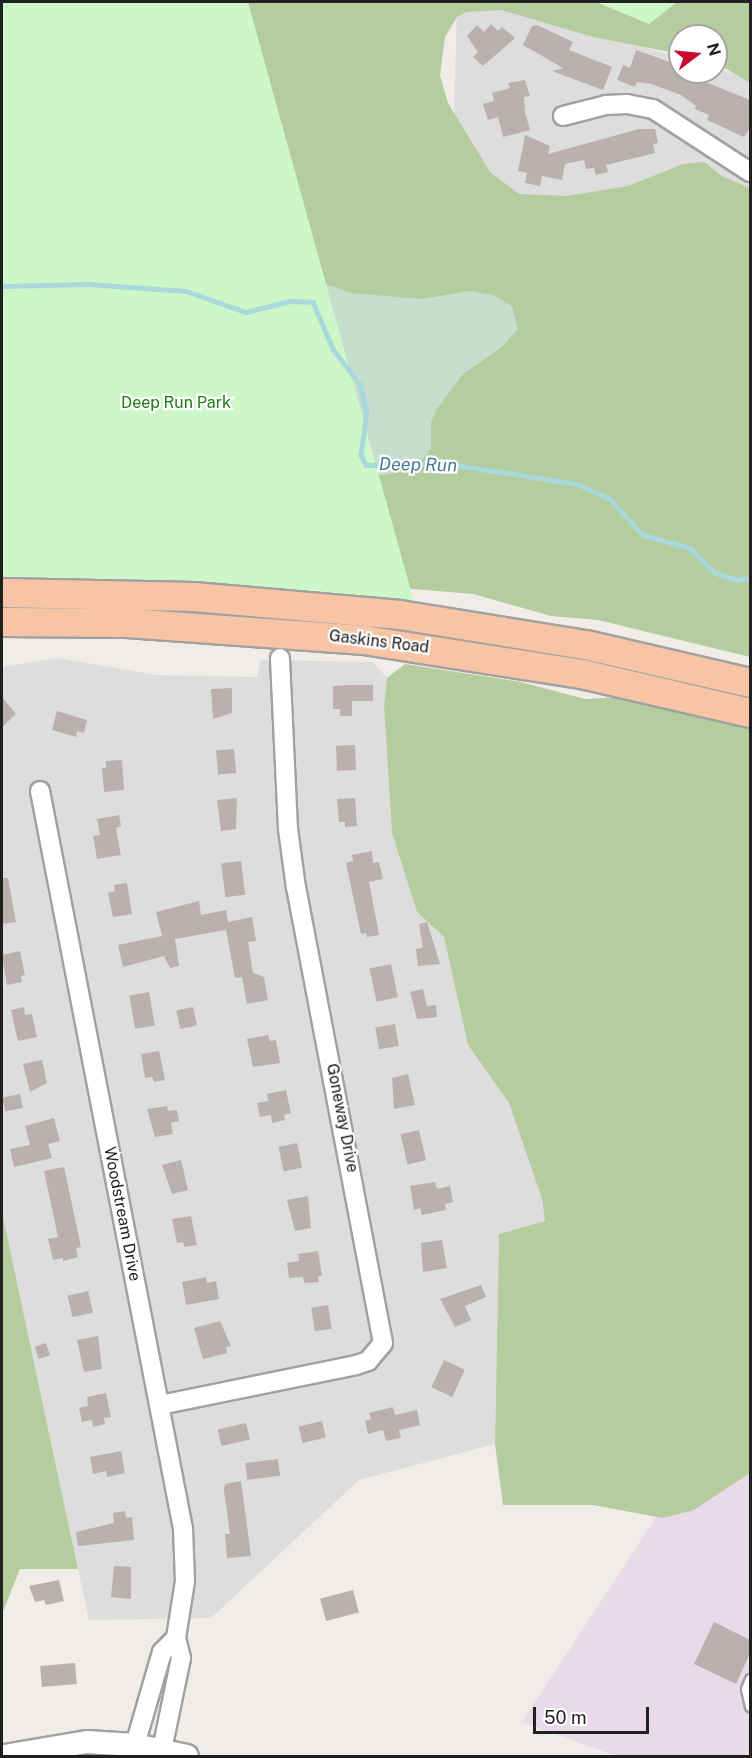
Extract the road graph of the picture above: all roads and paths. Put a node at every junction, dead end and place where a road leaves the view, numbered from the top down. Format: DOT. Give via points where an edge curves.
graph roads {
  1 [pos="563,117"];
  2 [pos="750,172"];
  3 [pos="2,593"];
  4 [pos="2,622"];
  5 [pos="280,658"];
  6 [pos="750,683"];
  7 [pos="750,713"];
  8 [pos="40,791"];
  9 [pos="160,1405"];
  10 [pos="176,1638"];
  11 [pos="750,1680"];
  12 [pos="750,1707"];
  13 [pos="135,1745"];
  14 [pos="162,1750"];
  15 [pos="4,1756"];
  16 [pos="187,1756"];
  1 -- 2 [label="street" via="606,105 653,109"];
  3 -- 6 [label="main road, Gaskins Road" via="194,597 400,615 586,645"];
  4 -- 7 [label="main road, Gaskins Road" via="139,624 364,639 571,672"];
  5 -- 9 [label="street, Goneway Drive" via="288,829 296,888 383,1342 368,1360 356,1365"];
  8 -- 9 [label="street, Woodstream Drive"];
  9 -- 10 [label="street, Woodstream Drive" via="185,1557"];
  10 -- 13 [label="street, Woodstream Drive" via="162,1652"];
  10 -- 14 [label="street, Woodstream Drive" via="181,1658"];
  11 -- 12 [label="lane" via="746,1689"];
  13 -- 14 [label="street"];
  13 -- 15 [label="street" via="69,1744"];
  14 -- 16 [label="street"];
}
